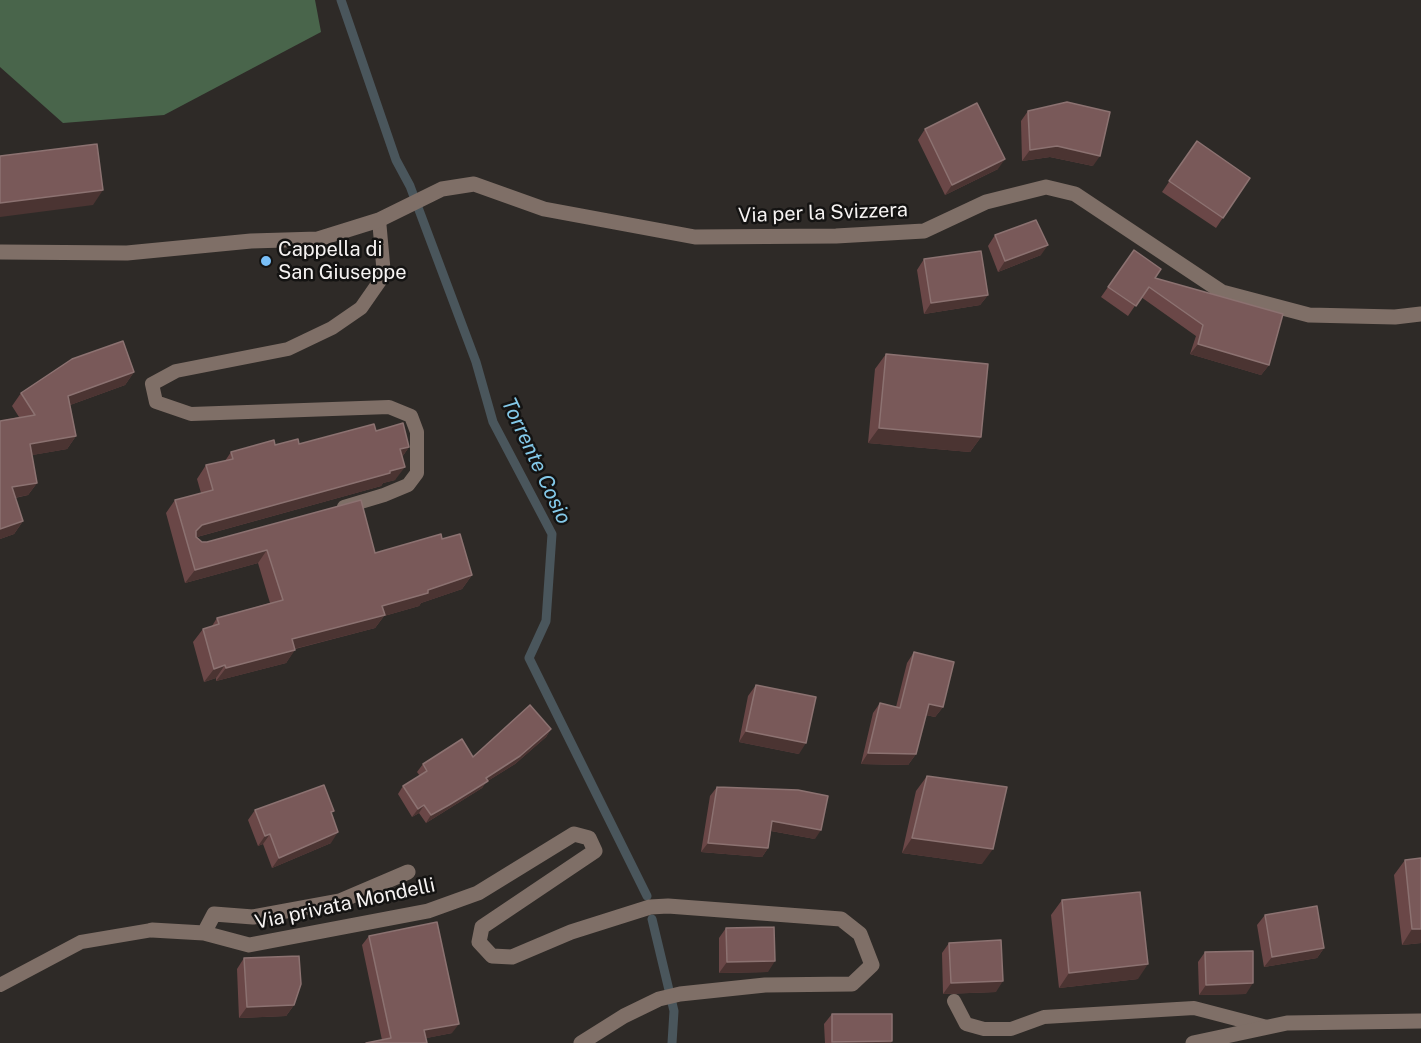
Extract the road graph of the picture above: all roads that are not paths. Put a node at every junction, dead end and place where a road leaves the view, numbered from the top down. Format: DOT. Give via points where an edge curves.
graph roads {
  1 [pos="379,220"];
  2 [pos="0,252"];
  3 [pos="1421,314"];
  4 [pos="325,512"];
  5 [pos="408,872"];
  6 [pos="152,930"];
  7 [pos="204,933"];
  8 [pos="0,985"];
  9 [pos="954,1001"];
  10 [pos="1421,1021"];
  11 [pos="1267,1027"];
  12 [pos="581,1043"];
  13 [pos="1193,1043"];
  1 -- 2 [label="street, Via per la Svizzera" via="318,239 127,253"];
  1 -- 3 [label="street, Via per la Svizzera" via="442,189 474,184 544,209 695,237 847,235 924,231 986,202 1046,187 1075,194 1222,292 1309,315"];
  1 -- 4 [label="lane" via="384,275 361,308 332,328 288,349 176,370 152,384 156,402 191,414 389,407 411,416 417,432 417,473 408,485"];
  5 -- 7 [label="street" via="340,901 253,917 214,914"];
  6 -- 7 [label="street, Via privata Mondelli"];
  6 -- 8 [label="lane" via="81,942"];
  7 -- 12 [label="street, Via privata Mondelli" via="249,945 428,911 478,893 574,834 589,838 595,851 482,927 479,942 492,956 512,957 605,921 650,907 669,906 841,920 860,934 872,965 852,984 765,985 659,999"];
  9 -- 11 [label="lane" via="966,1024 984,1029 1011,1029 1044,1017 1194,1008"];
  10 -- 11 [label="street" via="1287,1023"];
  11 -- 13 [label="street"];
}
